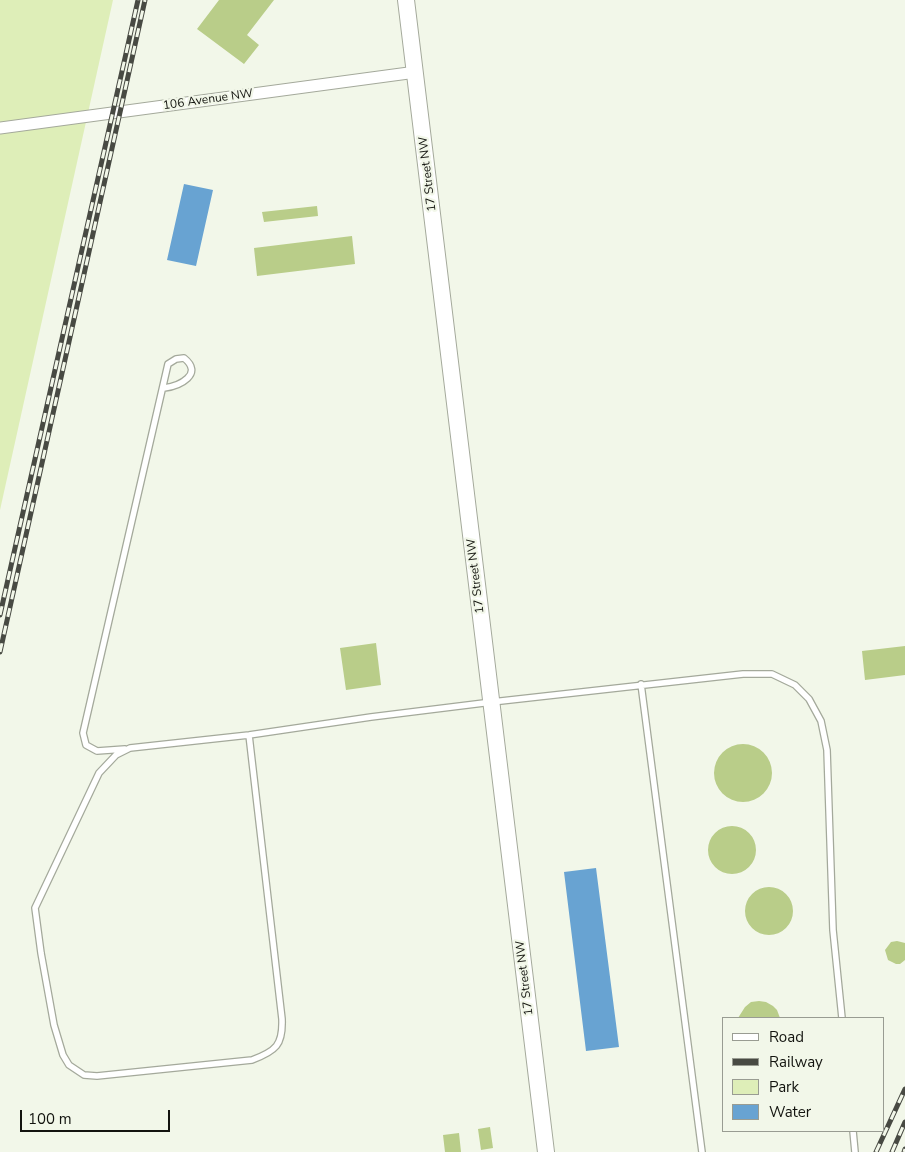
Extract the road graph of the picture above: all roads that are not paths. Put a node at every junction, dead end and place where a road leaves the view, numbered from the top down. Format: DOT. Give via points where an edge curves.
graph roads {
  1 [pos="406,0"];
  2 [pos="416,72"];
  3 [pos="0,128"];
  4 [pos="164,388"];
  5 [pos="641,684"];
  6 [pos="492,702"];
  7 [pos="249,735"];
  8 [pos="130,748"];
  9 [pos="842,1017"];
  10 [pos="853,1132"];
  11 [pos="546,1152"];
  12 [pos="702,1152"];
  13 [pos="855,1152"];
  1 -- 2 [label="main road, 17 Street NW"];
  2 -- 3 [label="street, 106 Avenue NW"];
  2 -- 6 [label="main road, 17 Street NW"];
  4 -- 4 [label="lane" via="168,364 184,358 190,363 193,370 186,380"];
  4 -- 8 [label="lane" via="83,733 86,745 97,751"];
  5 -- 6 [label="lane"];
  5 -- 9 [label="lane" via="772,674 795,685 809,699 821,721 827,750 833,930"];
  5 -- 12 [label="lane"];
  6 -- 7 [label="lane"];
  6 -- 11 [label="main road, 17 Street NW"];
  7 -- 8 [label="lane"];
  7 -- 8 [label="lane" via="282,1019 282,1035 277,1046 252,1060 84,1075 62,1055 47,989 35,908 99,773 116,754"];
  10 -- 13 [label="lane"];
}
